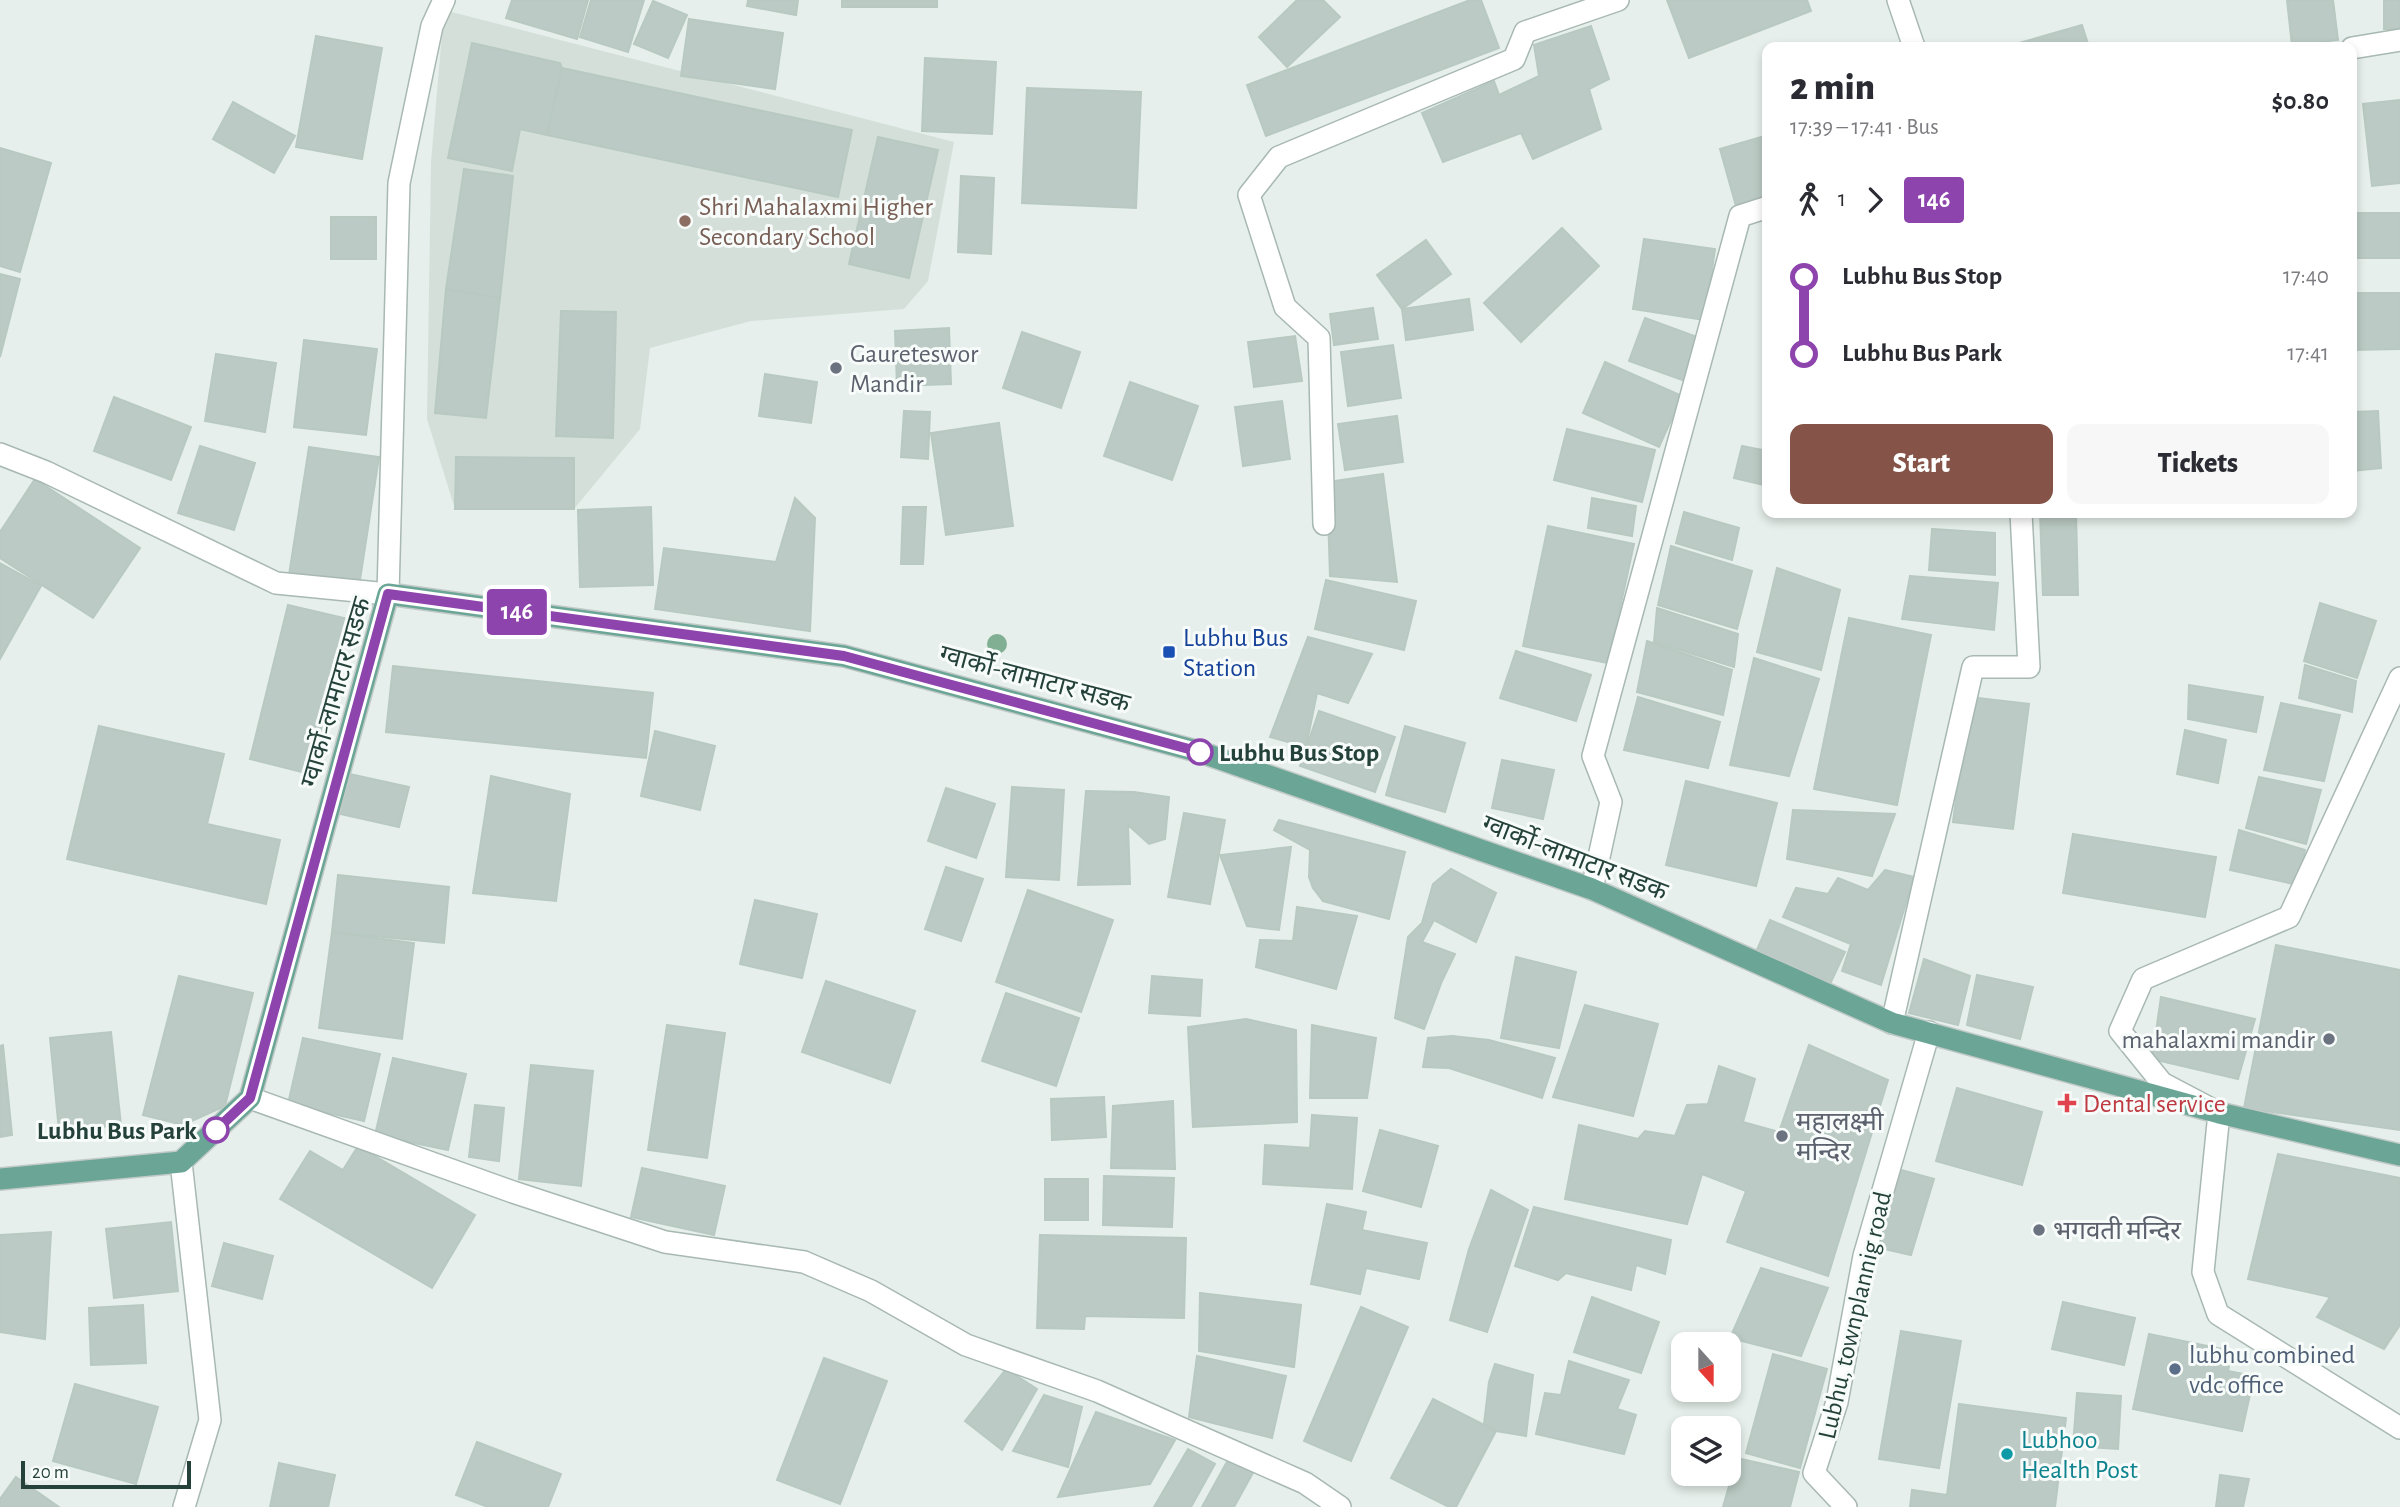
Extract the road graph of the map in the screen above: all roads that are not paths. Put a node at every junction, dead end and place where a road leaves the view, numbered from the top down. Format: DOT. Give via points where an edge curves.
graph roads {
  1 [pos="444,0"];
  2 [pos="1618,0"];
  3 [pos="1898,0"];
  4 [pos="2400,40"];
  5 [pos="1912,42"];
  6 [pos="2357,47"];
  7 [pos="1762,209"];
  8 [pos="0,454"];
  9 [pos="2021,518"];
  10 [pos="1324,524"];
  11 [pos="388,594"];
  12 [pos="2400,678"];
  13 [pos="1592,889"];
  14 [pos="1892,1023"];
  15 [pos="1929,1032"];
  16 [pos="250,1098"];
  17 [pos="2219,1113"];
  18 [pos="2400,1156"];
  19 [pos="181,1162"];
  20 [pos="0,1179"];
  21 [pos="2400,1428"];
  22 [pos="184,1507"];
  23 [pos="1340,1507"];
  24 [pos="1846,1507"];
  1 -- 11 [label="street" via="432,26 399,183"];
  2 -- 10 [label="street" via="1525,32 1514,59 1279,157 1249,195 1285,307 1319,338"];
  3 -- 5 [label="street"];
  4 -- 6 [label="street"];
  7 -- 13 [label="street" via="1740,216 1594,755 1611,802"];
  8 -- 11 [label="street" via="276,583"];
  9 -- 14 [label="street" via="2029,667 1973,667"];
  11 -- 13 [label="main road, ग्वार्को-लामाटार सडक" via="844,656 1200,752"];
  11 -- 16 [label="main road, ग्वार्को-लामाटार सडक"];
  12 -- 17 [label="street" via="2289,917 2143,979 2120,1031 2162,1083"];
  13 -- 14 [label="main road, ग्वार्को-लामाटार सडक"];
  14 -- 15 [label="main road, ग्वार्को-लामाटार सडक"];
  15 -- 17 [label="main road, ग्वार्को-लामाटार सडक"];
  15 -- 24 [label="street, Lubhu, townplannig road" via="1864,1256 1837,1402 1814,1474"];
  16 -- 19 [label="main road"];
  16 -- 23 [label="street" via="665,1242 804,1262 871,1290 966,1345 1097,1391 1305,1483"];
  17 -- 18 [label="main road, ग्वार्को-लामाटार सडक"];
  17 -- 21 [label="street" via="2203,1272 2218,1314"];
  19 -- 20 [label="main road"];
  19 -- 22 [label="street" via="210,1420"];
}
